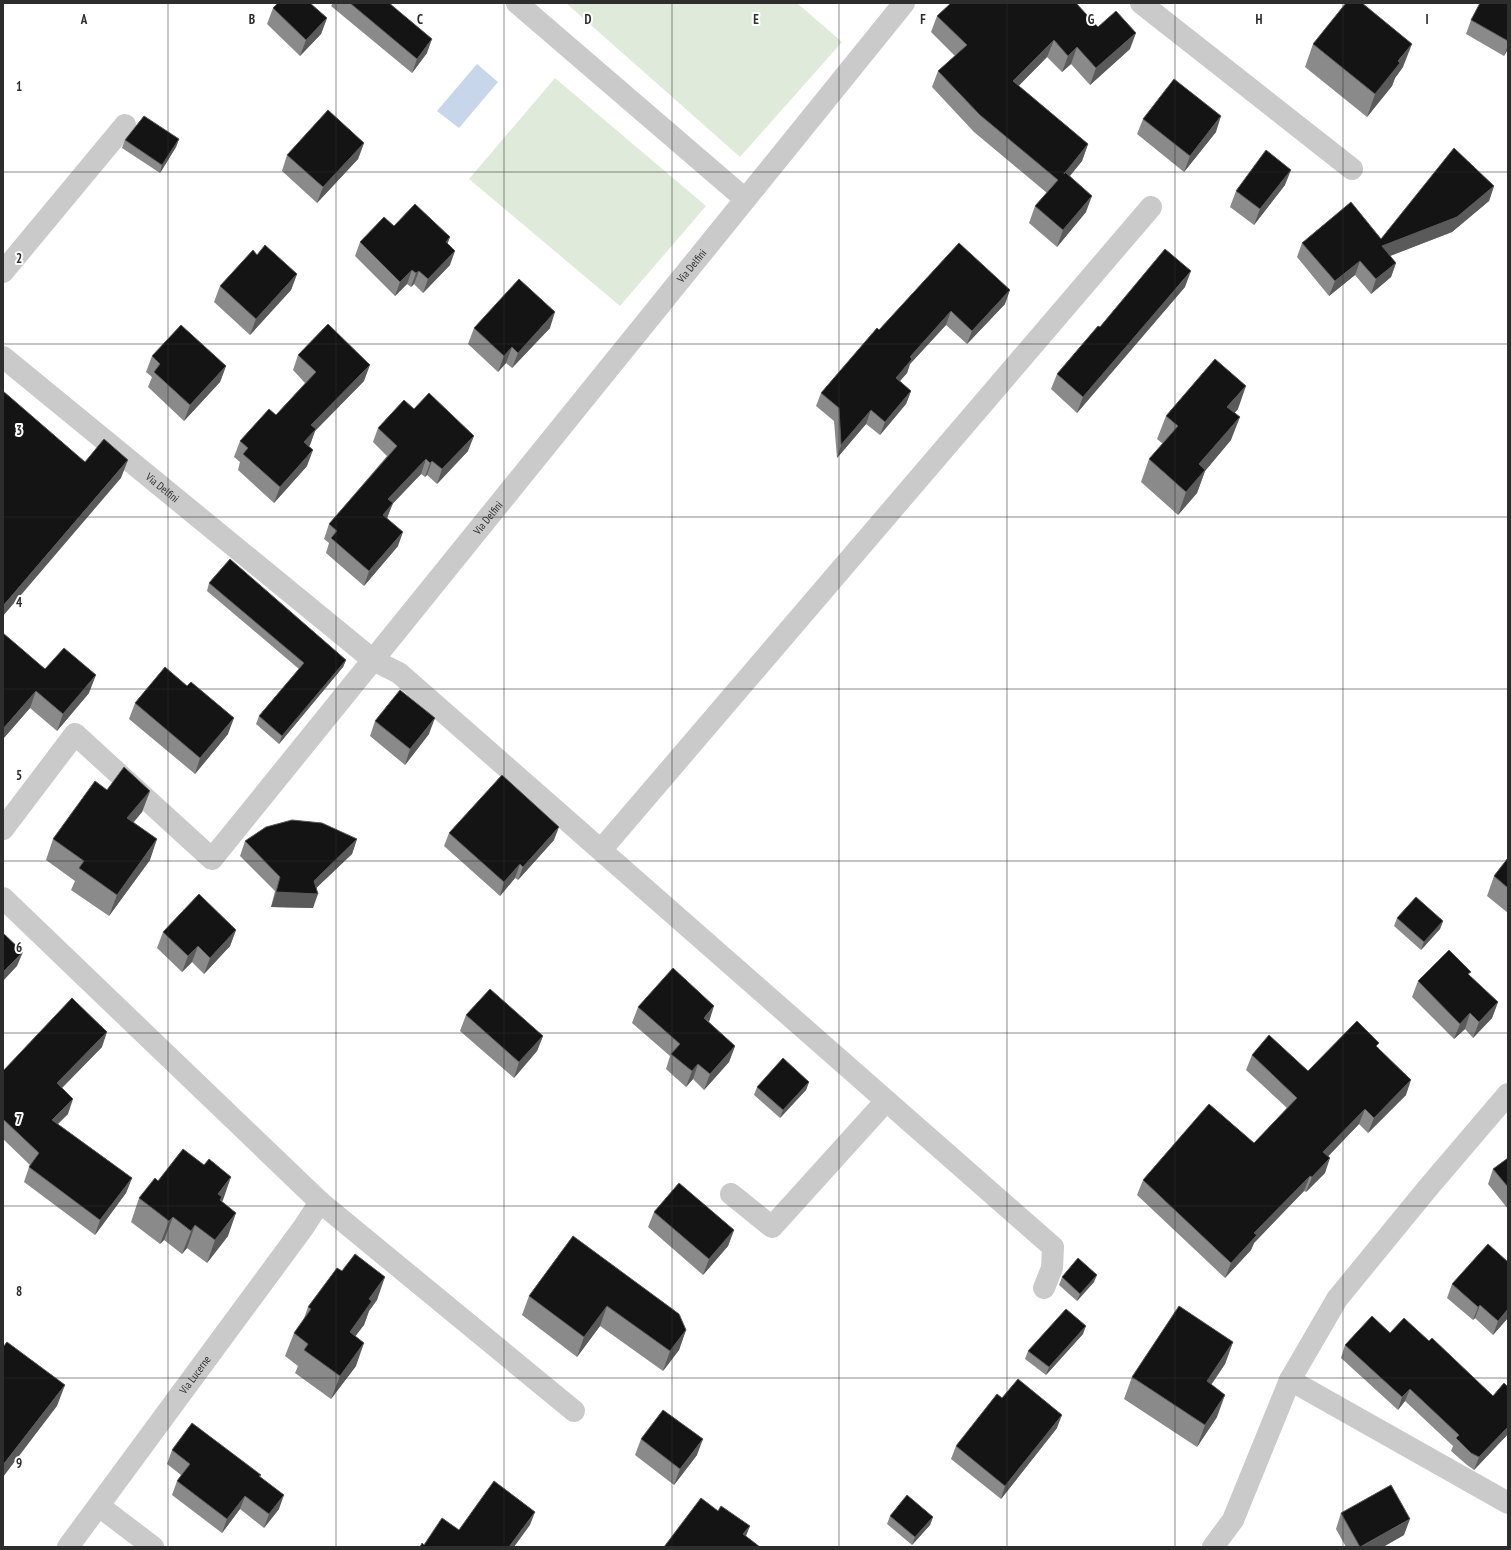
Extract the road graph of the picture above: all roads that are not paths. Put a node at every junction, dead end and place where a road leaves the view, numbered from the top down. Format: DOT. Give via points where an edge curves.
graph roads {
  1 [pos="517,3"];
  2 [pos="904,3"];
  3 [pos="1141,3"];
  4 [pos="125,125"];
  5 [pos="1352,169"];
  6 [pos="745,199"];
  7 [pos="1151,207"];
  8 [pos="3,272"];
  9 [pos="3,357"];
  10 [pos="373,660"];
  11 [pos="3,829"];
  12 [pos="601,850"];
  13 [pos="3,898"];
  14 [pos="1508,1094"];
  15 [pos="886,1101"];
  16 [pos="731,1194"];
  17 [pos="320,1202"];
  18 [pos="1044,1288"];
  19 [pos="1290,1380"];
  20 [pos="574,1411"];
  21 [pos="1508,1503"];
  22 [pos="99,1506"];
  23 [pos="68,1547"];
  24 [pos="153,1547"];
  25 [pos="1213,1547"];
  1 -- 6 [label="street"];
  2 -- 6 [label="street, Via Delfini"];
  3 -- 5 [label="street"];
  4 -- 8 [label="street"];
  6 -- 10 [label="street, Via Delfini"];
  7 -- 12 [label="street"];
  9 -- 10 [label="street, Via Delfini"];
  10 -- 11 [label="street" via="212,859 75,734"];
  10 -- 12 [label="street" via="399,673"];
  12 -- 15 [label="street"];
  13 -- 17 [label="street"];
  14 -- 19 [label="street" via="1337,1299"];
  15 -- 16 [label="street" via="772,1227"];
  15 -- 18 [label="street" via="1053,1247 1052,1268"];
  17 -- 20 [label="street"];
  17 -- 22 [label="street, Via Lucerne"];
  19 -- 21 [label="street"];
  19 -- 25 [label="street" via="1233,1520"];
  22 -- 23 [label="street, Via Lucerne"];
  22 -- 24 [label="street"];
}
